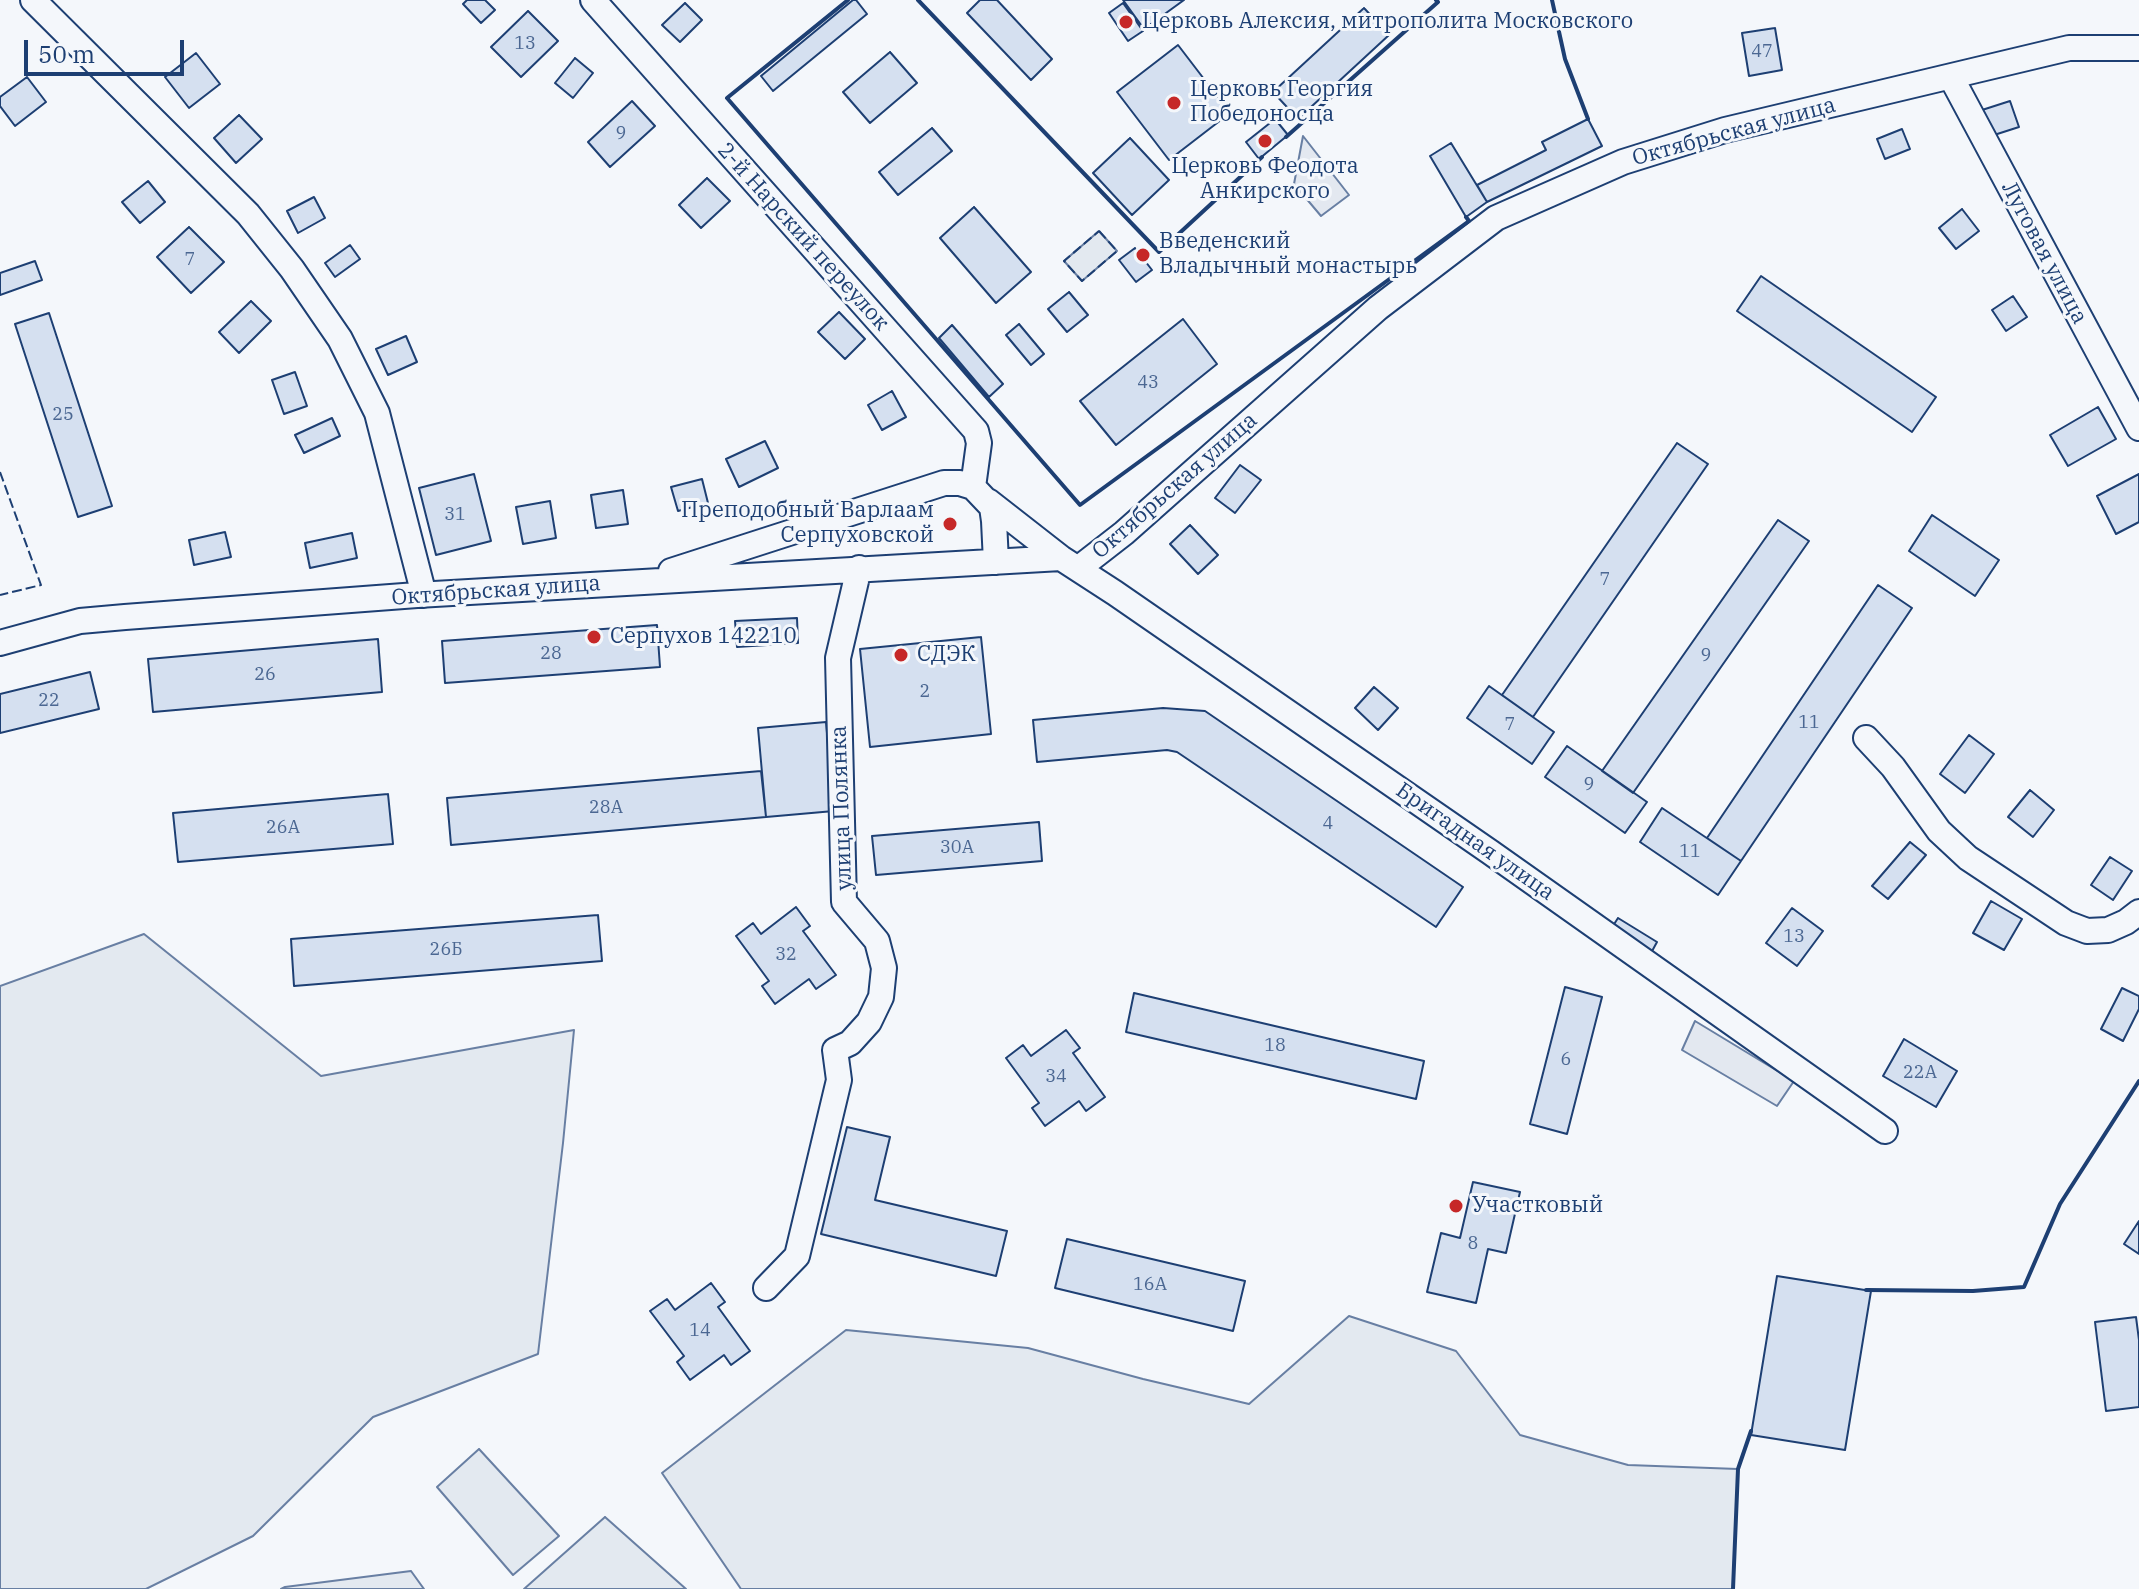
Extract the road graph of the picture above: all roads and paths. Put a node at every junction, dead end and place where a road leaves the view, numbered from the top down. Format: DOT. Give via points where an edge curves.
graph roads {
  1 [pos="33,0"];
  2 [pos="593,0"];
  3 [pos="2139,48"];
  4 [pos="1951,77"];
  5 [pos="2139,428"];
  6 [pos="981,494"];
  7 [pos="996,562"];
  8 [pos="1070,563"];
  9 [pos="859,568"];
  10 [pos="634,582"];
  11 [pos="424,595"];
  12 [pos="0,643"];
  13 [pos="1866,738"];
  14 [pos="2139,912"];
  15 [pos="1885,1131"];
  16 [pos="766,1288"];
  1 -- 11 [label="street" via="248,214 340,339 377,413"];
  2 -- 6 [label="street, 2-й Нарский переулок" via="976,431"];
  3 -- 4 [label="street, Октябрьская улица" via="2069,48"];
  4 -- 5 [label="street, Луговая улица"];
  4 -- 8 [label="street, Октябрьская улица" via="1725,130 1623,162 1496,218 1378,308 1124,533"];
  6 -- 7 [label="street, 2-й Нарский переулок" via="992,507"];
  6 -- 8 [label="street, Бригадная улица"];
  6 -- 10 [label="street" via="960,483 944,483"];
  7 -- 8 [label="street, Октябрьская улица"];
  7 -- 9 [label="street, Октябрьская улица"];
  8 -- 15 [label="street, Бригадная улица"];
  9 -- 10 [label="street, Октябрьская улица"];
  9 -- 16 [label="street, улица Полянка" via="838,658 844,902 877,941 884,968 881,997 869,1022 850,1043 835,1050 839,1080 797,1256"];
  10 -- 11 [label="street, Октябрьская улица"];
  11 -- 12 [label="street, Октябрьская улица" via="80,621"];
  13 -- 14 [label="street" via="1939,831 1968,858 2066,923 2087,931 2108,930"];
}
